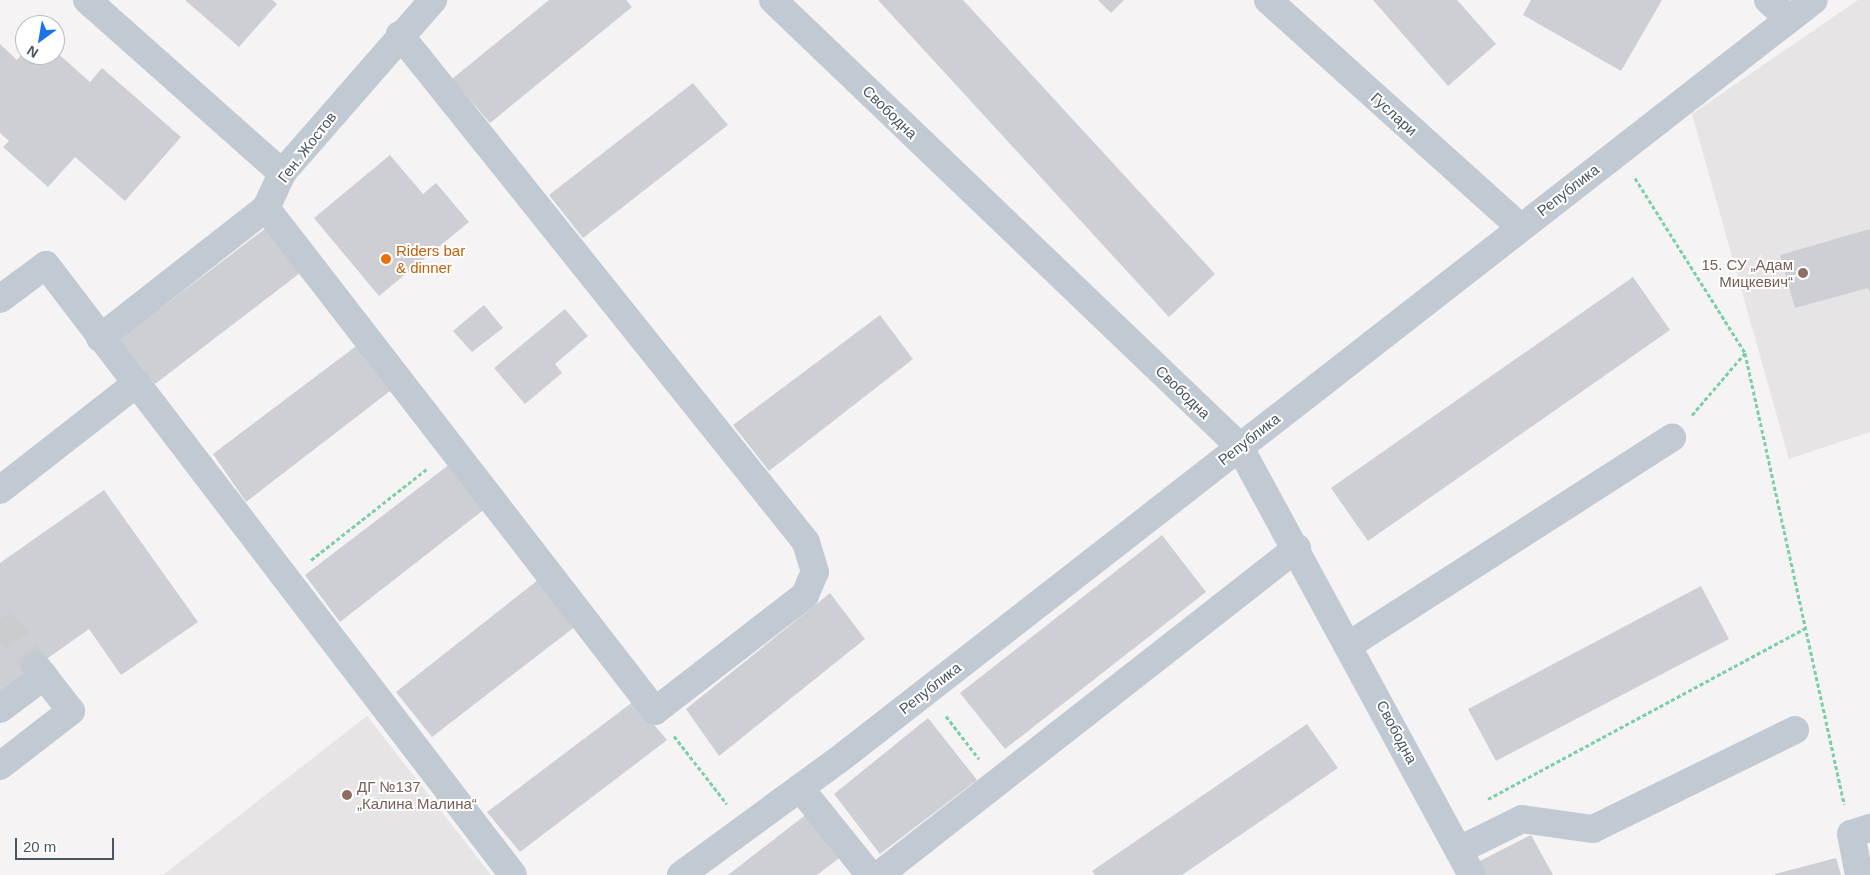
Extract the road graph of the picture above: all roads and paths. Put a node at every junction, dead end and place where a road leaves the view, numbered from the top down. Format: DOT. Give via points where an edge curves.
graph roads {
  1 [pos="87,0"];
  2 [pos="433,0"];
  3 [pos="773,0"];
  4 [pos="1268,0"];
  5 [pos="1768,0"];
  6 [pos="1814,0"];
  7 [pos="1788,18"];
  8 [pos="400,35"];
  9 [pos="1618,150"];
  10 [pos="282,173"];
  11 [pos="266,208"];
  12 [pos="1520,227"];
  13 [pos="0,299"];
  14 [pos="100,338"];
  15 [pos="1745,353"];
  16 [pos="137,384"];
  17 [pos="1672,438"];
  18 [pos="1239,446"];
  19 [pos="453,449"];
  20 [pos="0,490"];
  21 [pos="1297,548"];
  22 [pos="287,579"];
  23 [pos="1807,627"];
  24 [pos="1349,645"];
  25 [pos="927,690"];
  26 [pos="0,709"];
  27 [pos="655,711"];
  28 [pos="1795,730"];
  29 [pos="0,766"];
  30 [pos="997,783"];
  31 [pos="800,788"];
  32 [pos="1445,821"];
  33 [pos="746,828"];
  34 [pos="1860,831"];
  35 [pos="1459,850"];
  36 [pos="513,875"];
  37 [pos="681,875"];
  38 [pos="870,875"];
  39 [pos="879,875"];
  40 [pos="1472,875"];
  41 [pos="1859,875"];
  1 -- 10 [label="street"];
  2 -- 8 [label="street, Ген. Жостов"];
  3 -- 18 [label="street, Свободна"];
  4 -- 12 [label="street, Гуслари"];
  5 -- 7 [label="street"];
  6 -- 7 [label="street, Република"];
  7 -- 9 [label="street, Република"];
  8 -- 10 [label="street, Ген. Жостов"];
  8 -- 27 [label="street" via="806,542 815,572 804,595"];
  9 -- 12 [label="street, Република"];
  9 -- 15 [label="path"];
  10 -- 11 [label="street, Ген. Жостов"];
  11 -- 14 [label="street, Ген. Жостов"];
  11 -- 19 [label="street"];
  12 -- 18 [label="street, Република"];
  13 -- 14 [label="street" via="46,265"];
  14 -- 16 [label="street"];
  15 -- 17 [label="path"];
  15 -- 23 [label="path"];
  16 -- 20 [label="street"];
  16 -- 22 [label="street"];
  17 -- 24 [label="street"];
  18 -- 21 [label="street, Свободна"];
  18 -- 25 [label="street, Република"];
  19 -- 22 [label="path"];
  19 -- 27 [label="street"];
  21 -- 24 [label="street, Свободна"];
  21 -- 30 [label="street"];
  22 -- 36 [label="street"];
  23 -- 32 [label="path"];
  23 -- 34 [label="path"];
  24 -- 32 [label="street, Свободна"];
  25 -- 30 [label="path"];
  25 -- 31 [label="street, Република"];
  26 -- 29 [label="street" via="40,671 71,711"];
  27 -- 33 [label="path"];
  28 -- 35 [label="street" via="1593,829 1522,819"];
  30 -- 39 [label="street"];
  31 -- 33 [label="street, Република"];
  31 -- 38 [label="street"];
  32 -- 35 [label="street, Свободна"];
  33 -- 37 [label="street, Република"];
  34 -- 41 [label="street"];
  35 -- 40 [label="street, Свободна"];
}
